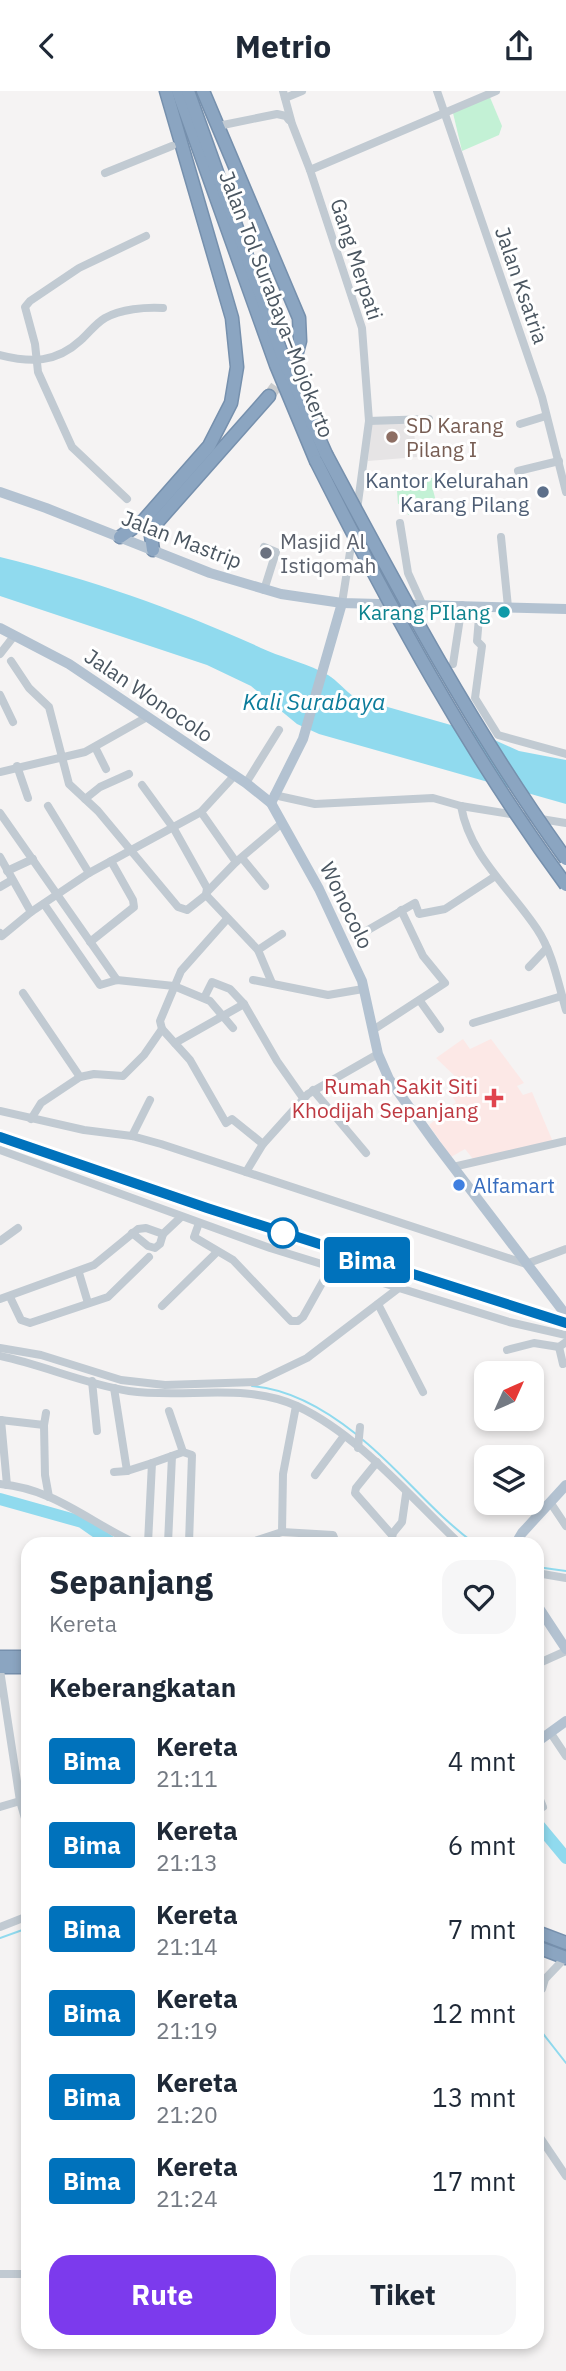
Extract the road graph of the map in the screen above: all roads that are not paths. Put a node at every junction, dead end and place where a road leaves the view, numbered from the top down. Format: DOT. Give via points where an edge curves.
graph roads {
  1 [pos="166,91"];
  2 [pos="178,91"];
  3 [pos="188,91"];
  4 [pos="203,91"];
  5 [pos="302,91"];
  6 [pos="437,91"];
  7 [pos="496,91"];
  8 [pos="284,95"];
  9 [pos="444,112"];
  10 [pos="292,124"];
  11 [pos="223,125"];
  12 [pos="173,146"];
  13 [pos="310,170"];
  14 [pos="105,173"];
  15 [pos="146,236"];
  16 [pos="163,308"];
  17 [pos="297,352"];
  18 [pos="0,355"];
  19 [pos="37,361"];
  20 [pos="269,395"];
  21 [pos="547,416"];
  22 [pos="429,419"];
  23 [pos="369,421"];
  24 [pos="520,424"];
  25 [pos="321,458"];
  26 [pos="562,463"];
  27 [pos="517,471"];
  28 [pos="0,492"];
  29 [pos="566,492"];
  30 [pos="127,499"];
  31 [pos="400,523"];
  32 [pos="120,537"];
  33 [pos="501,537"];
  34 [pos="264,547"];
  35 [pos="153,550"];
  36 [pos="264,590"];
  37 [pos="342,603"];
  38 [pos="462,605"];
  39 [pos="424,606"];
  40 [pos="480,606"];
  41 [pos="508,607"];
  42 [pos="566,609"];
  43 [pos="0,628"];
  44 [pos="14,636"];
  45 [pos="0,654"];
  46 [pos="11,661"];
  47 [pos="453,664"];
  48 [pos="0,695"];
  49 [pos="147,717"];
  50 [pos="13,722"];
  51 [pos="279,730"];
  52 [pos="96,747"];
  53 [pos="566,754"];
  54 [pos="63,756"];
  55 [pos="17,766"];
  56 [pos="106,769"];
  57 [pos="0,772"];
  58 [pos="129,774"];
  59 [pos="234,776"];
  60 [pos="246,783"];
  61 [pos="142,785"];
  62 [pos="28,798"];
  63 [pos="85,799"];
  64 [pos="273,799"];
  65 [pos="48,806"];
  66 [pos="461,806"];
  67 [pos="201,812"];
  68 [pos="0,813"];
  69 [pos="282,823"];
  70 [pos="566,823"];
  71 [pos="174,829"];
  72 [pos="131,851"];
  73 [pos="0,857"];
  74 [pos="33,859"];
  75 [pos="566,859"];
  76 [pos="239,860"];
  77 [pos="111,861"];
  78 [pos="7,871"];
  79 [pos="89,873"];
  80 [pos="495,877"];
  81 [pos="12,880"];
  82 [pos="566,885"];
  83 [pos="265,886"];
  84 [pos="0,887"];
  85 [pos="206,894"];
  86 [pos="57,895"];
  87 [pos="44,904"];
  88 [pos="401,911"];
  89 [pos="31,912"];
  90 [pos="227,919"];
  91 [pos="368,930"];
  92 [pos="282,934"];
  93 [pos="1,935"];
  94 [pos="90,941"];
  95 [pos="547,948"];
  96 [pos="258,950"];
  97 [pos="566,964"];
  98 [pos="529,967"];
  99 [pos="555,969"];
  100 [pos="117,980"];
  101 [pos="253,980"];
  102 [pos="272,983"];
  103 [pos="174,986"];
  104 [pos="363,989"];
  105 [pos="23,993"];
  106 [pos="562,996"];
  107 [pos="204,998"];
  108 [pos="420,1001"];
  109 [pos="244,1004"];
  110 [pos="566,1010"];
  111 [pos="222,1015"];
  112 [pos="473,1023"];
  113 [pos="233,1028"];
  114 [pos="162,1029"];
  115 [pos="440,1029"];
  116 [pos="373,1030"];
  117 [pos="175,1043"];
  118 [pos="378,1054"];
  119 [pos="80,1077"];
  120 [pos="313,1090"];
  121 [pos="303,1098"];
  122 [pos="150,1100"];
  123 [pos="0,1111"];
  124 [pos="31,1119"];
  125 [pos="132,1136"];
  126 [pos="566,1141"];
  127 [pos="263,1144"];
  128 [pos="0,1150"];
  129 [pos="366,1153"];
  130 [pos="453,1167"];
  131 [pos="246,1172"];
  132 [pos="181,1217"];
  133 [pos="199,1223"];
  134 [pos="18,1228"];
  135 [pos="132,1233"];
  136 [pos="163,1234"];
  137 [pos="0,1241"];
  138 [pos="566,1249"];
  139 [pos="217,1252"];
  140 [pos="149,1258"];
  141 [pos="526,1264"];
  142 [pos="331,1267"];
  143 [pos="79,1273"];
  144 [pos="400,1287"];
  145 [pos="10,1297"];
  146 [pos="0,1299"];
  147 [pos="88,1304"];
  148 [pos="378,1304"];
  149 [pos="560,1305"];
  150 [pos="163,1306"];
  151 [pos="566,1315"];
  152 [pos="566,1335"];
  153 [pos="562,1344"];
  154 [pos="0,1348"];
  155 [pos="508,1350"];
  156 [pos="0,1356"];
  157 [pos="40,1360"];
  158 [pos="563,1364"];
  159 [pos="92,1381"];
  160 [pos="128,1385"];
  161 [pos="253,1387"];
  162 [pos="114,1388"];
  163 [pos="424,1392"];
  164 [pos="296,1406"];
  165 [pos="169,1411"];
  166 [pos="46,1413"];
  167 [pos="1,1420"];
  168 [pos="44,1425"];
  169 [pos="97,1431"];
  170 [pos="344,1436"];
  171 [pos="188,1454"];
  172 [pos="172,1456"];
  173 [pos="377,1462"];
  174 [pos="152,1463"];
  175 [pos="127,1471"];
  176 [pos="114,1472"];
  177 [pos="315,1475"];
  178 [pos="3,1485"];
  179 [pos="566,1485"];
  180 [pos="406,1494"];
  181 [pos="49,1497"];
  182 [pos="550,1502"];
  183 [pos="566,1526"];
  184 [pos="282,1532"];
  185 [pos="391,1536"];
  186 [pos="125,1537"];
  187 [pos="148,1537"];
  188 [pos="168,1537"];
  189 [pos="189,1537"];
  190 [pos="267,1537"];
  191 [pos="334,1537"];
  192 [pos="452,1537"];
  193 [pos="520,1537"];
  194 [pos="544,1574"];
  195 [pos="566,1578"];
  196 [pos="544,1616"];
  197 [pos="566,1650"];
  198 [pos="0,1657"];
  199 [pos="21,1657"];
  200 [pos="544,1661"];
  201 [pos="21,1667"];
  202 [pos="0,1668"];
  203 [pos="566,1721"];
  204 [pos="550,1733"];
  205 [pos="544,1737"];
  206 [pos="566,1756"];
  207 [pos="20,1801"];
  208 [pos="21,1804"];
  209 [pos="0,1807"];
  210 [pos="21,1919"];
  211 [pos="0,1927"];
  212 [pos="544,1935"];
  213 [pos="566,1943"];
  214 [pos="544,1950"];
  215 [pos="566,1958"];
  216 [pos="544,1982"];
  217 [pos="544,2143"];
  218 [pos="566,2176"];
  219 [pos="0,2274"];
  220 [pos="21,2274"];
  1 -- 32 [label="highway" via="232,319 237,367 230,403 209,446 143,521"];
  2 -- 25 [label="highway, Jalan Tol Surabaya–Mojokerto" via="276,365"];
  3 -- 25 [label="highway, Jalan Tol Surabaya–Mojokerto"];
  4 -- 17 [label="highway" via="299,318"];
  5 -- 8 [label="street"];
  6 -- 9 [label="street, Jalan Ksatria"];
  7 -- 9 [label="street"];
  8 -- 10 [label="street, Gang Merpati"];
  9 -- 13 [label="street"];
  9 -- 21 [label="street, Jalan Ksatria"];
  10 -- 11 [label="street" via="286,115 278,114"];
  10 -- 13 [label="street, Gang Merpati"];
  12 -- 14 [label="street"];
  13 -- 23 [label="street, Gang Merpati" via="362,328"];
  15 -- 19 [label="street" via="79,268 27,304"];
  16 -- 19 [label="street" via="106,317 62,355"];
  18 -- 19 [label="street"];
  19 -- 30 [label="street" via="72,447"];
  20 -- 35 [label="highway" via="154,526"];
  21 -- 24 [label="street"];
  21 -- 26 [label="street, Jalan Ksatria"];
  22 -- 23 [label="street"];
  23 -- 37 [label="street, Gang Merpati"];
  25 -- 75 [label="highway, Jalan Tol Surabaya–Mojokerto, bridge" via="469,712"];
  25 -- 82 [label="highway, Jalan Tol Surabaya–Mojokerto, bridge" via="374,577 452,715"];
  26 -- 27 [label="street"];
  26 -- 29 [label="street, Jalan Ksatria"];
  28 -- 32 [label="main road, Jalan Mastrip"];
  31 -- 39 [label="street" via="408,573"];
  32 -- 35 [label="main road, Jalan Mastrip"];
  33 -- 41 [label="street"];
  34 -- 36 [label="street" via="276,552"];
  35 -- 36 [label="main road, Jalan Mastrip"];
  36 -- 37 [label="main road, Jalan Mastrip"];
  37 -- 39 [label="main road, Jalan Mastrip"];
  37 -- 64 [label="main road" via="303,739"];
  38 -- 39 [label="main road, Jalan Mastrip"];
  38 -- 40 [label="main road, Jalan Mastrip"];
  38 -- 47 [label="street"];
  40 -- 41 [label="main road, Jalan Mastrip"];
  40 -- 53 [label="street" via="477,641 482,646 475,698 498,735"];
  41 -- 42 [label="main road, Jalan Mastrip"];
  43 -- 44 [label="main road, Jalan Wonocolo"];
  44 -- 45 [label="street"];
  44 -- 49 [label="main road, Jalan Wonocolo" via="69,664"];
  46 -- 54 [label="street" via="49,707"];
  48 -- 50 [label="street"];
  49 -- 52 [label="street"];
  49 -- 59 [label="main road, Jalan Wonocolo"];
  51 -- 60 [label="street"];
  52 -- 54 [label="street"];
  52 -- 56 [label="street"];
  54 -- 55 [label="street"];
  54 -- 63 [label="street" via="69,783"];
  55 -- 57 [label="street"];
  55 -- 62 [label="street"];
  58 -- 63 [label="street"];
  59 -- 60 [label="main road, Jalan Wonocolo"];
  59 -- 67 [label="street"];
  60 -- 64 [label="main road, Jalan Wonocolo"];
  61 -- 71 [label="street"];
  63 -- 72 [label="street"];
  64 -- 66 [label="street" via="315,804 433,798"];
  64 -- 69 [label="main road, Wonocolo"];
  65 -- 79 [label="street"];
  66 -- 70 [label="street"];
  66 -- 80 [label="street" via="472,839"];
  67 -- 71 [label="street"];
  67 -- 76 [label="street"];
  68 -- 74 [label="street"];
  69 -- 76 [label="street"];
  69 -- 104 [label="main road, Wonocolo" via="319,888"];
  71 -- 72 [label="street"];
  71 -- 85 [label="street"];
  72 -- 77 [label="street"];
  72 -- 85 [label="street" via="178,907 187,910"];
  73 -- 78 [label="street"];
  74 -- 78 [label="street"];
  74 -- 86 [label="street"];
  76 -- 83 [label="street"];
  76 -- 85 [label="street"];
  77 -- 79 [label="street"];
  77 -- 94 [label="street" via="134,908"];
  78 -- 81 [label="street"];
  79 -- 86 [label="street"];
  80 -- 88 [label="street" via="445,909 419,913 415,904"];
  80 -- 95 [label="street"];
  81 -- 84 [label="street"];
  81 -- 89 [label="street"];
  85 -- 90 [label="street"];
  86 -- 87 [label="street"];
  86 -- 94 [label="street"];
  87 -- 89 [label="street"];
  87 -- 100 [label="street" via="100,985"];
  88 -- 91 [label="street"];
  88 -- 108 [label="street" via="423,956 444,983"];
  89 -- 93 [label="street"];
  90 -- 96 [label="street"];
  90 -- 103 [label="street" via="182,969"];
  92 -- 96 [label="street"];
  94 -- 100 [label="street"];
  95 -- 98 [label="street"];
  95 -- 99 [label="street"];
  96 -- 102 [label="street"];
  97 -- 99 [label="street"];
  99 -- 106 [label="street"];
  100 -- 103 [label="street"];
  101 -- 102 [label="street"];
  102 -- 104 [label="street" via="328,995"];
  103 -- 107 [label="street"];
  103 -- 114 [label="street" via="160,1021"];
  104 -- 116 [label="main road, Wonocolo"];
  105 -- 119 [label="street"];
  106 -- 110 [label="street"];
  106 -- 112 [label="street"];
  107 -- 109 [label="street" via="212,982 230,989"];
  107 -- 111 [label="street"];
  108 -- 115 [label="street"];
  108 -- 116 [label="street"];
  109 -- 111 [label="street"];
  109 -- 121 [label="street"];
  111 -- 113 [label="street"];
  111 -- 117 [label="street"];
  114 -- 117 [label="street"];
  114 -- 119 [label="street" via="123,1076"];
  116 -- 118 [label="main road, Wonocolo"];
  117 -- 127 [label="street" via="226,1123 232,1119"];
  118 -- 120 [label="street"];
  118 -- 130 [label="main road, Wonocolo" via="389,1079"];
  119 -- 124 [label="street" via="41,1103"];
  120 -- 121 [label="street"];
  120 -- 129 [label="street"];
  121 -- 127 [label="street"];
  122 -- 125 [label="street"];
  123 -- 124 [label="street"];
  124 -- 125 [label="street"];
  125 -- 131 [label="street"];
  126 -- 130 [label="street"];
  127 -- 131 [label="street"];
  128 -- 132 [label="street"];
  130 -- 141 [label="main road, Wonocolo"];
  131 -- 141 [label="street"];
  132 -- 133 [label="street"];
  132 -- 136 [label="street"];
  133 -- 139 [label="street" via="194,1237"];
  133 -- 142 [label="street"];
  134 -- 137 [label="street"];
  135 -- 136 [label="street" via="142,1228"];
  135 -- 136 [label="street" via="152,1248 160,1244"];
  135 -- 143 [label="street"];
  138 -- 141 [label="street"];
  139 -- 142 [label="street" via="233,1260 295,1322 303,1317"];
  139 -- 150 [label="street"];
  140 -- 147 [label="street" via="108,1297"];
  141 -- 149 [label="main road, Wonocolo"];
  142 -- 144 [label="street"];
  143 -- 145 [label="street"];
  143 -- 147 [label="street"];
  144 -- 148 [label="street"];
  144 -- 152 [label="street"];
  145 -- 146 [label="street"];
  145 -- 147 [label="street" via="24,1323"];
  148 -- 161 [label="street" via="307,1358"];
  148 -- 163 [label="street"];
  149 -- 151 [label="main road, Wonocolo"];
  153 -- 155 [label="street" via="534,1343"];
  153 -- 158 [label="street"];
  154 -- 157 [label="street"];
  156 -- 157 [label="street"];
  157 -- 159 [label="street"];
  157 -- 160 [label="street"];
  159 -- 162 [label="street"];
  159 -- 169 [label="street"];
  160 -- 161 [label="street"];
  160 -- 162 [label="street"];
  161 -- 164 [label="street"];
  162 -- 175 [label="street"];
  164 -- 170 [label="street"];
  164 -- 184 [label="street" via="283,1474"];
  165 -- 171 [label="street"];
  166 -- 168 [label="street"];
  167 -- 168 [label="street"];
  167 -- 178 [label="street"];
  168 -- 181 [label="street"];
  170 -- 173 [label="street" via="360,1439"];
  170 -- 177 [label="street"];
  171 -- 172 [label="street"];
  171 -- 189 [label="street"];
  172 -- 174 [label="street"];
  172 -- 188 [label="street"];
  173 -- 180 [label="street"];
  173 -- 185 [label="street" via="355,1493"];
  174 -- 175 [label="street"];
  174 -- 187 [label="street"];
  175 -- 176 [label="street"];
  178 -- 181 [label="street"];
  179 -- 182 [label="main road"];
  180 -- 185 [label="street" via="402,1522"];
  180 -- 192 [label="street"];
  181 -- 186 [label="street"];
  182 -- 183 [label="street"];
  182 -- 193 [label="main road"];
  184 -- 190 [label="street"];
  184 -- 191 [label="street"];
  194 -- 195 [label="street"];
  196 -- 197 [label="main road"];
  197 -- 200 [label="street"];
  198 -- 199 [label="highway"];
  201 -- 202 [label="highway"];
  202 -- 207 [label="street"];
  203 -- 204 [label="main road"];
  204 -- 205 [label="main road"];
  204 -- 206 [label="street"];
  207 -- 208 [label="street"];
  207 -- 209 [label="street"];
  210 -- 211 [label="street"];
  212 -- 213 [label="highway"];
  214 -- 215 [label="highway"];
  215 -- 216 [label="street"];
  217 -- 218 [label="street"];
  219 -- 220 [label="street"];
}
